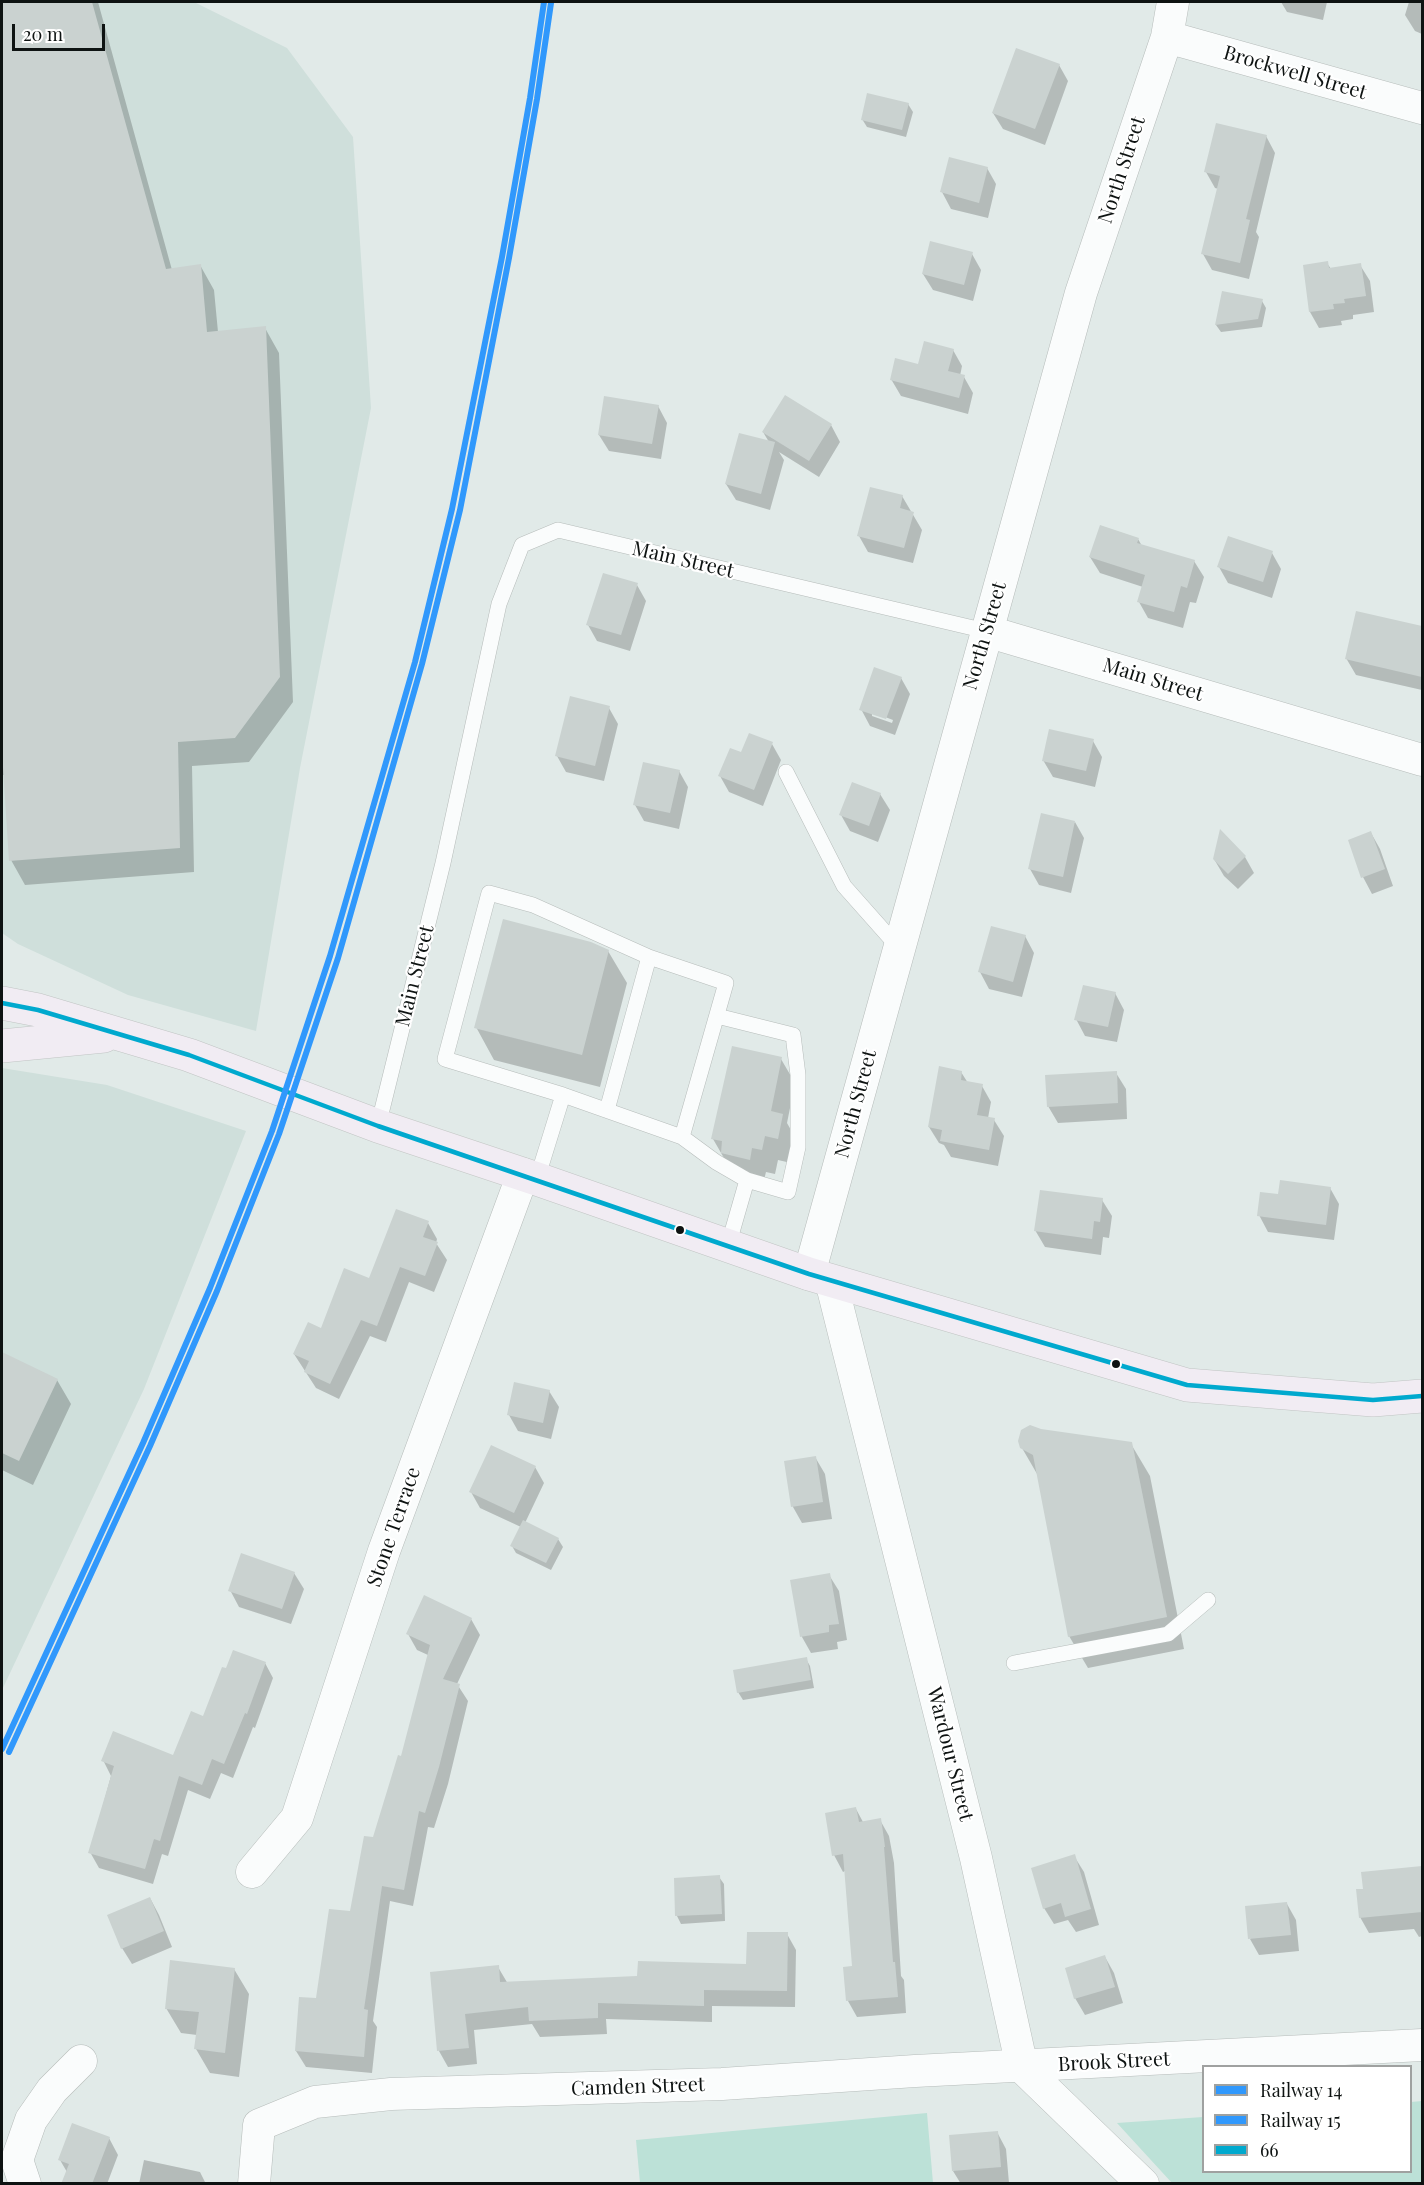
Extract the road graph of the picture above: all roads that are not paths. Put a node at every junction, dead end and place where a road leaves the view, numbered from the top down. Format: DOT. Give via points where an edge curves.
graph roads {
  1 [pos="1173,2"];
  2 [pos="1167,37"];
  3 [pos="1422,108"];
  4 [pos="986,631"];
  5 [pos="1422,760"];
  6 [pos="786,772"];
  7 [pos="899,948"];
  8 [pos="649,957"];
  9 [pos="2,986"];
  10 [pos="2,1003"];
  11 [pos="38,1010"];
  12 [pos="717,1016"];
  13 [pos="123,1035"];
  14 [pos="2,1046"];
  15 [pos="563,1095"];
  16 [pos="607,1110"];
  17 [pos="378,1126"];
  18 [pos="682,1137"];
  19 [pos="530,1176"];
  20 [pos="747,1180"];
  21 [pos="728,1246"];
  22 [pos="820,1278"];
  23 [pos="1422,1396"];
  24 [pos="1208,1600"];
  25 [pos="1014,1663"];
  26 [pos="252,1872"];
  27 [pos="1422,2045"];
  28 [pos="81,2061"];
  29 [pos="1022,2067"];
  30 [pos="25,2184"];
  31 [pos="254,2184"];
  32 [pos="1143,2184"];
  1 -- 2 [label="street, North Street"];
  2 -- 3 [label="street, Brockwell Street"];
  2 -- 4 [label="street, North Street" via="1081,293"];
  4 -- 5 [label="street, Main Street"];
  4 -- 7 [label="street, North Street"];
  4 -- 17 [label="lane, Main Street" via="558,530 522,545 499,604 443,863"];
  6 -- 7 [label="lane" via="844,886"];
  7 -- 22 [label="street, North Street"];
  8 -- 12 [label="lane" via="726,983"];
  8 -- 15 [label="lane" via="533,905 489,893 445,1059"];
  8 -- 16 [label="lane"];
  9 -- 11 [label="main road"];
  10 -- 11 [label="main road"];
  11 -- 13 [label="main road"];
  12 -- 18 [label="lane"];
  12 -- 20 [label="lane" via="793,1035 798,1075 798,1147 788,1192"];
  13 -- 14 [label="main road"];
  13 -- 17 [label="main road" via="189,1055"];
  15 -- 16 [label="lane"];
  15 -- 19 [label="lane"];
  16 -- 18 [label="lane"];
  17 -- 19 [label="main road"];
  18 -- 20 [label="lane"];
  19 -- 21 [label="main road"];
  19 -- 26 [label="street, Stone Terrace" via="384,1551 297,1818"];
  20 -- 21 [label="lane"];
  21 -- 22 [label="main road"];
  22 -- 23 [label="main road" via="1188,1385 1373,1400"];
  22 -- 29 [label="street, Wardour Street" via="976,1858"];
  24 -- 25 [label="lane" via="1168,1634"];
  27 -- 29 [label="street, Brook Street"];
  28 -- 30 [label="street" via="52,2090 31,2120 17,2160"];
  29 -- 31 [label="street, Camden Street" via="722,2084 391,2094 315,2102 259,2125"];
  29 -- 32 [label="street"];
}
